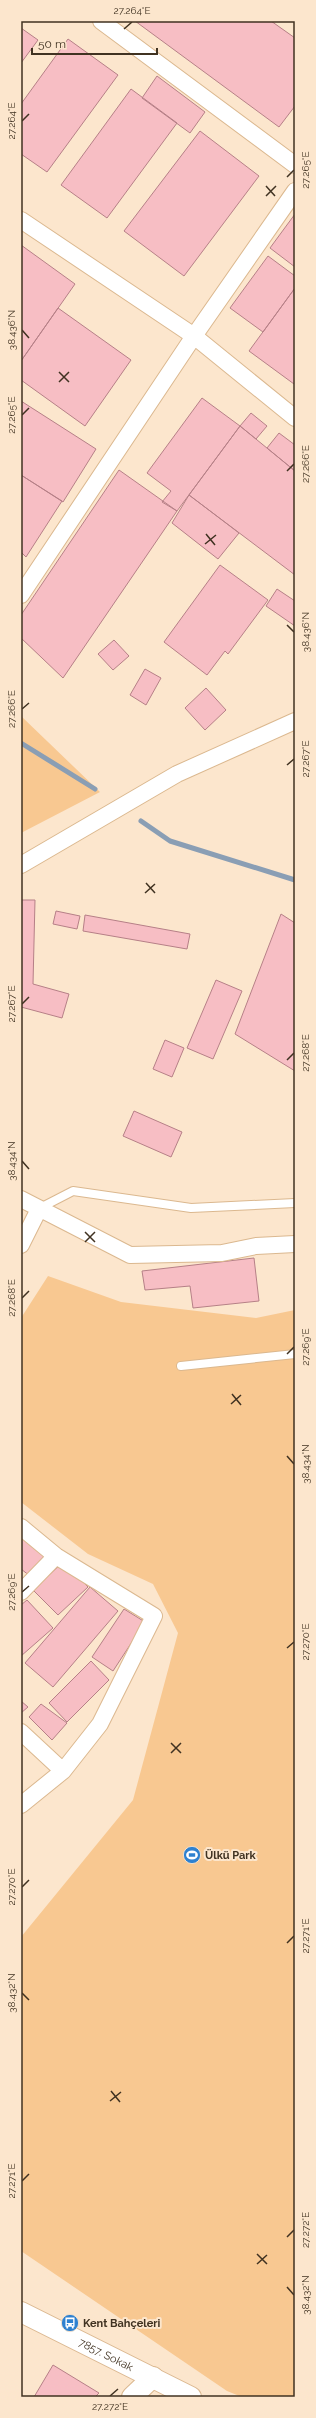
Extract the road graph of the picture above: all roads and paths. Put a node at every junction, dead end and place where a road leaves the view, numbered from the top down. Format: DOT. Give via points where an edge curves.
graph roads {
  1 [pos="101,21"];
  2 [pos="295,165"];
  3 [pos="295,191"];
  4 [pos="21,220"];
  5 [pos="194,336"];
  6 [pos="295,418"];
  7 [pos="21,595"];
  8 [pos="295,721"];
  9 [pos="21,865"];
  10 [pos="21,1199"];
  11 [pos="295,1202"];
  12 [pos="39,1209"];
  13 [pos="21,1244"];
  14 [pos="295,1244"];
  15 [pos="295,1354"];
  16 [pos="181,1366"];
  17 [pos="21,1527"];
  18 [pos="56,1556"];
  19 [pos="21,1592"];
  20 [pos="21,1732"];
  21 [pos="63,1771"];
  22 [pos="21,1805"];
  23 [pos="21,2312"];
  24 [pos="153,2377"];
  25 [pos="132,2397"];
  26 [pos="191,2397"];
  1 -- 2 [label="street"];
  3 -- 5 [label="street"];
  4 -- 5 [label="street"];
  5 -- 6 [label="street"];
  5 -- 7 [label="street"];
  8 -- 9 [label="street" via="177,774"];
  10 -- 12 [label="street"];
  11 -- 12 [label="lane" via="191,1208 73,1191"];
  12 -- 13 [label="street"];
  12 -- 14 [label="street" via="130,1255 222,1253 256,1246"];
  15 -- 16 [label="lane"];
  17 -- 18 [label="street"];
  18 -- 19 [label="street"];
  18 -- 21 [label="street" via="154,1616 100,1724"];
  20 -- 21 [label="street"];
  21 -- 22 [label="street"];
  23 -- 24 [label="street, 7857. Sokak"];
  24 -- 25 [label="street"];
  24 -- 26 [label="street, 7857. Sokak"];
}
